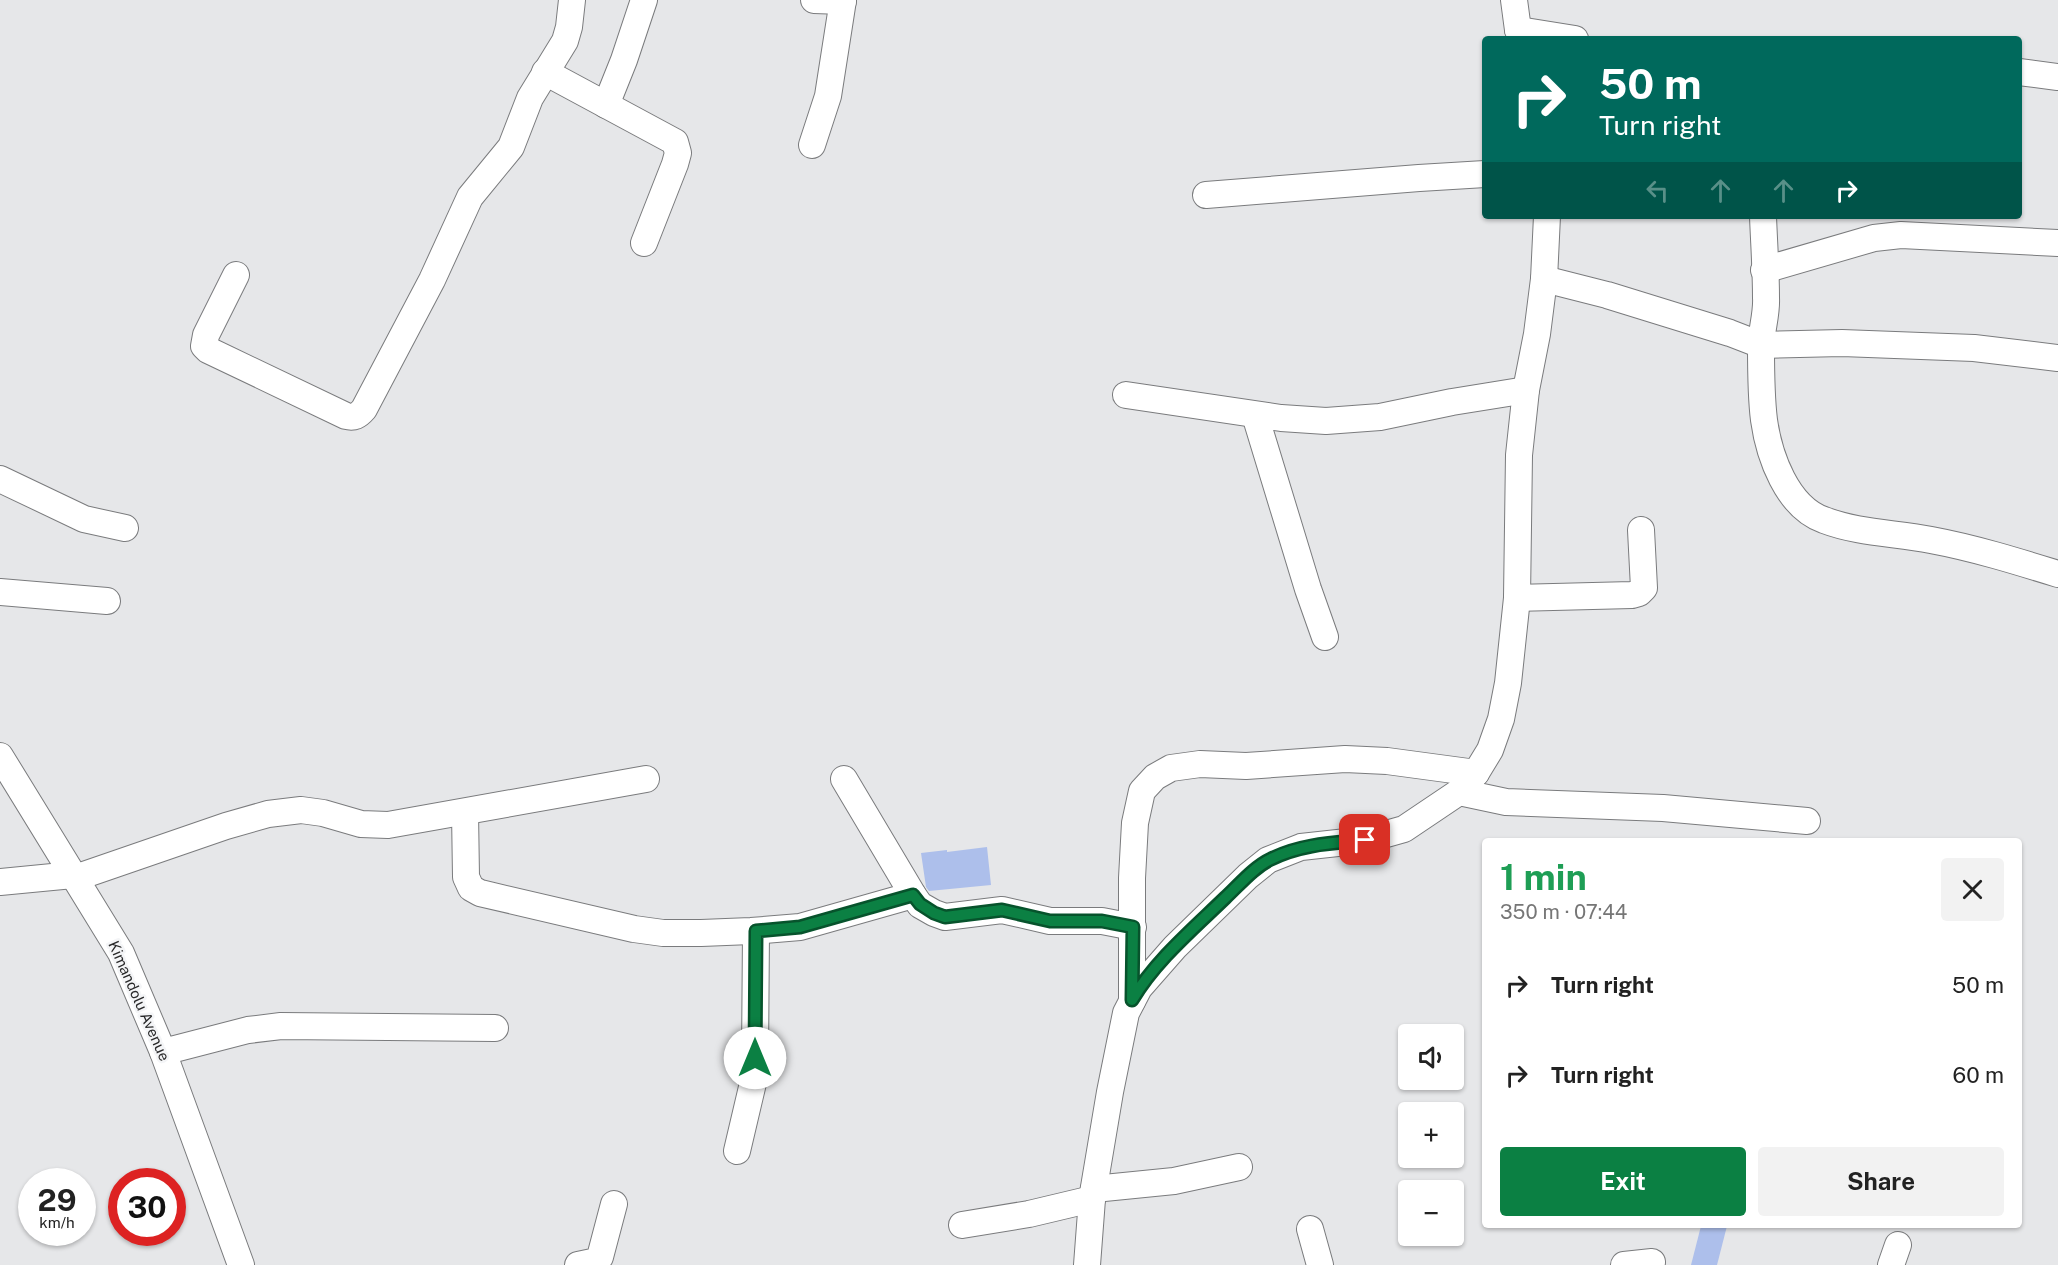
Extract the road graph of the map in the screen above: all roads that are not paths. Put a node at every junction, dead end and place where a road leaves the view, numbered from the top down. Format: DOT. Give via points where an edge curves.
graph roads {
  1 [pos="572,0"];
  2 [pos="644,0"];
  3 [pos="814,0"];
  4 [pos="1514,0"];
  5 [pos="843,1"];
  6 [pos="1520,35"];
  7 [pos="545,72"];
  8 [pos="2022,72"];
  9 [pos="2058,77"];
  10 [pos="606,105"];
  11 [pos="812,145"];
  12 [pos="1482,174"];
  13 [pos="1206,195"];
  14 [pos="1547,219"];
  15 [pos="1763,219"];
  16 [pos="644,243"];
  17 [pos="2058,243"];
  18 [pos="1764,270"];
  19 [pos="236,275"];
  20 [pos="1544,279"];
  21 [pos="1761,345"];
  22 [pos="2058,358"];
  23 [pos="1526,390"];
  24 [pos="1126,395"];
  25 [pos="1255,415"];
  26 [pos="0,479"];
  27 [pos="125,528"];
  28 [pos="1641,530"];
  29 [pos="2058,573"];
  30 [pos="0,592"];
  31 [pos="1516,598"];
  32 [pos="107,601"];
  33 [pos="1325,637"];
  34 [pos="0,756"];
  35 [pos="1476,772"];
  36 [pos="646,779"];
  37 [pos="844,779"];
  38 [pos="8,783"];
  39 [pos="1459,792"];
  40 [pos="465,812"];
  41 [pos="1807,821"];
  42 [pos="74,876"];
  43 [pos="0,882"];
  44 [pos="913,895"];
  45 [pos="1133,927"];
  46 [pos="756,931"];
  47 [pos="1132,1000"];
  48 [pos="495,1028"];
  49 [pos="163,1052"];
  50 [pos="737,1151"];
  51 [pos="1239,1167"];
  52 [pos="1093,1194"];
  53 [pos="614,1204"];
  54 [pos="962,1225"];
  55 [pos="1310,1229"];
  56 [pos="1652,1262"];
  57 [pos="241,1265"];
  58 [pos="578,1265"];
  59 [pos="1087,1265"];
  60 [pos="1320,1265"];
  61 [pos="1624,1265"];
  1 -- 7 [label="street" via="565,41"];
  2 -- 10 [label="street"];
  3 -- 5 [label="street"];
  4 -- 6 [label="street"];
  5 -- 11 [label="street" via="828,96"];
  7 -- 10 [label="street"];
  7 -- 19 [label="street" via="511,147 470,197 432,280 359,415 345,416 204,346"];
  8 -- 9 [label="street"];
  10 -- 16 [label="street" via="677,146 675,164"];
  12 -- 13 [label="street"];
  14 -- 20 [label="street"];
  15 -- 18 [label="street"];
  17 -- 18 [label="street" via="1901,235 1874,238"];
  18 -- 21 [label="street" via="1767,300"];
  20 -- 21 [label="street" via="1607,295"];
  20 -- 23 [label="street"];
  21 -- 22 [label="street" via="1933,346"];
  21 -- 29 [label="street" via="1764,419 1770,448 1784,482 1807,512 1847,527 1934,540"];
  23 -- 25 [label="street" via="1358,420"];
  23 -- 31 [label="street" via="1519,455"];
  24 -- 25 [label="street"];
  25 -- 33 [label="street"];
  26 -- 27 [label="street" via="74,516"];
  28 -- 31 [label="street" via="1644,588 1639,593"];
  30 -- 32 [label="street"];
  31 -- 35 [label="street" via="1501,719 1490,750"];
  34 -- 38 [label="street, Kimandolu Avenue"];
  35 -- 39 [label="street"];
  35 -- 45 [label="street" via="1346,759 1171,768 1142,791 1135,823"];
  36 -- 40 [label="street"];
  37 -- 44 [label="street"];
  38 -- 42 [label="street, Kimandolu Avenue"];
  39 -- 41 [label="street" via="1506,802 1663,808"];
  39 -- 47 [label="street" via="1404,829 1365,840 1301,847 1268,860 1175,947"];
  40 -- 42 [label="street" via="375,825 312,811 268,814"];
  40 -- 46 [label="street" via="466,877 471,888 480,893 663,933"];
  42 -- 43 [label="street"];
  42 -- 49 [label="street, Kimandolu Avenue" via="121,953"];
  44 -- 45 [label="street" via="920,904 945,917 1002,910 1050,921 1102,921"];
  44 -- 46 [label="street" via="800,927"];
  45 -- 47 [label="street"];
  46 -- 50 [label="street" via="753,1083"];
  47 -- 52 [label="street" via="1126,1012"];
  48 -- 49 [label="street" via="281,1026 248,1030"];
  49 -- 57 [label="street, Kimandolu Avenue"];
  51 -- 52 [label="street"];
  52 -- 54 [label="street" via="1029,1214"];
  52 -- 59 [label="street"];
  53 -- 58 [label="street" via="600,1257"];
  55 -- 60 [label="street"];
  56 -- 61 [label="street"];
}
